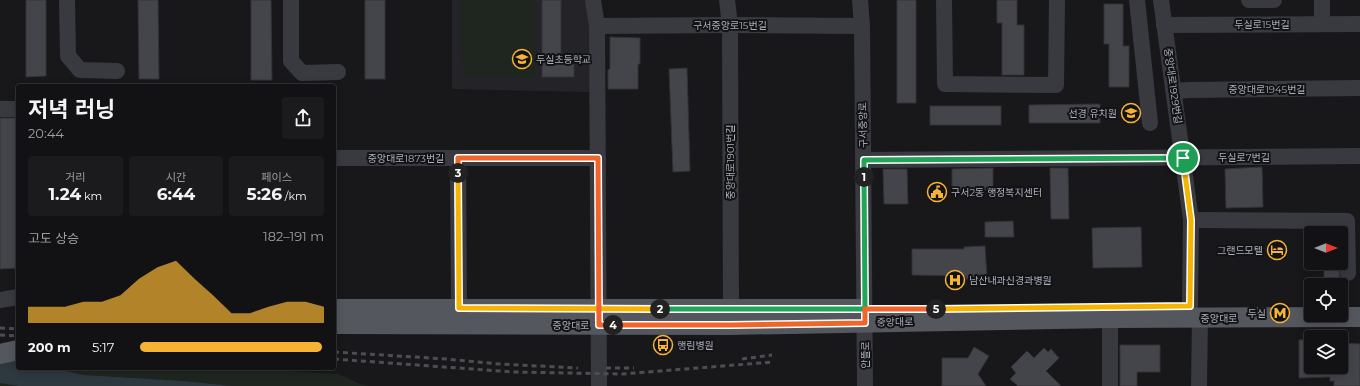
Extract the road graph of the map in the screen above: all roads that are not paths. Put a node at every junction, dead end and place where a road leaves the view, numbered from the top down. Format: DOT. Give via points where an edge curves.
graph roads {
  1 [pos="67,0"];
  2 [pos="291,0"];
  3 [pos="593,0"];
  4 [pos="727,0"];
  5 [pos="860,0"];
  6 [pos="944,0"];
  7 [pos="1057,0"];
  8 [pos="1137,0"];
  9 [pos="1161,0"];
  10 [pos="1249,0"];
  11 [pos="1274,0"];
  12 [pos="1322,0"];
  13 [pos="1322,24"];
  14 [pos="1360,24"];
  15 [pos="730,25"];
  16 [pos="1164,25"];
  17 [pos="597,26"];
  18 [pos="862,26"];
  19 [pos="117,72"];
  20 [pos="338,72"];
  21 [pos="1360,88"];
  22 [pos="1174,91"];
  23 [pos="16,99"];
  24 [pos="0,100"];
  25 [pos="16,108"];
  26 [pos="0,109"];
  27 [pos="1150,123"];
  28 [pos="1360,156"];
  29 [pos="336,158"];
  30 [pos="458,158"];
  31 [pos="598,158"];
  32 [pos="1183,158"];
  33 [pos="864,160"];
  34 [pos="1191,220"];
  35 [pos="1348,273"];
  36 [pos="16,297"];
  37 [pos="0,300"];
  38 [pos="1304,306"];
  39 [pos="1348,306"];
  40 [pos="1360,306"];
  41 [pos="459,308"];
  42 [pos="336,309"];
  43 [pos="1195,312"];
  44 [pos="865,316"];
  45 [pos="599,317"];
  46 [pos="731,317"];
  47 [pos="1360,317"];
  48 [pos="1110,318"];
  49 [pos="336,324"];
  50 [pos="16,338"];
  51 [pos="0,342"];
  52 [pos="16,350"];
  53 [pos="0,354"];
  54 [pos="599,384"];
  55 [pos="865,386"];
  56 [pos="1110,386"];
  57 [pos="1199,386"];
  1 -- 19 [label="street" via="68,56 80,70"];
  2 -- 20 [label="street" via="291,61 302,73"];
  3 -- 17 [label="street"];
  4 -- 15 [label="street, 중앙대로1901번길"];
  5 -- 18 [label="street, 구서중앙로"];
  6 -- 7 [label="street" via="945,84 1056,85"];
  8 -- 27 [label="street"];
  9 -- 16 [label="street, 중앙대로1929번길"];
  10 -- 11 [label="street"];
  12 -- 13 [label="street"];
  13 -- 14 [label="street, 두실로15번길"];
  13 -- 16 [label="street, 두실로15번길"];
  15 -- 17 [label="street, 구서중앙로15번길"];
  15 -- 18 [label="street, 구서중앙로15번길"];
  15 -- 46 [label="street, 중앙대로1901번길"];
  16 -- 22 [label="street, 중앙대로1929번길"];
  17 -- 31 [label="street"];
  18 -- 33 [label="street, 구서중앙로"];
  21 -- 22 [label="street, 중앙대로1945번길"];
  22 -- 32 [label="street, 중앙대로1929번길"];
  23 -- 24 [label="street"];
  25 -- 26 [label="street"];
  28 -- 32 [label="street, 두실로7번길"];
  29 -- 30 [label="street, 중앙대로1873번길"];
  30 -- 31 [label="street, 중앙대로1873번길"];
  30 -- 41 [label="street"];
  31 -- 45 [label="street"];
  32 -- 33 [label="street, 두실로7번길"];
  32 -- 34 [label="street, 중앙대로1929번길"];
  33 -- 44 [label="street, 구서중앙로"];
  34 -- 35 [label="street" via="1347,221"];
  34 -- 43 [label="street, 중앙대로1929번길"];
  36 -- 37 [label="street"];
  38 -- 43 [label="main road, 중앙대로"];
  39 -- 40 [label="main road"];
  41 -- 42 [label="main road, 중앙대로"];
  41 -- 45 [label="main road, 중앙대로"];
  43 -- 44 [label="main road, 중앙대로"];
  43 -- 47 [label="main road, 중앙대로"];
  43 -- 48 [label="main road, 중앙대로"];
  43 -- 57 [label="street, 중앙대로1929번길"];
  44 -- 46 [label="main road, 중앙대로"];
  44 -- 48 [label="main road, 중앙대로"];
  44 -- 55 [label="street, 안뜰로"];
  45 -- 46 [label="main road, 중앙대로"];
  45 -- 49 [label="main road, 중앙대로"];
  45 -- 54 [label="street"];
  48 -- 56 [label="street"];
  50 -- 51 [label="main road"];
  52 -- 53 [label="main road"];
}
